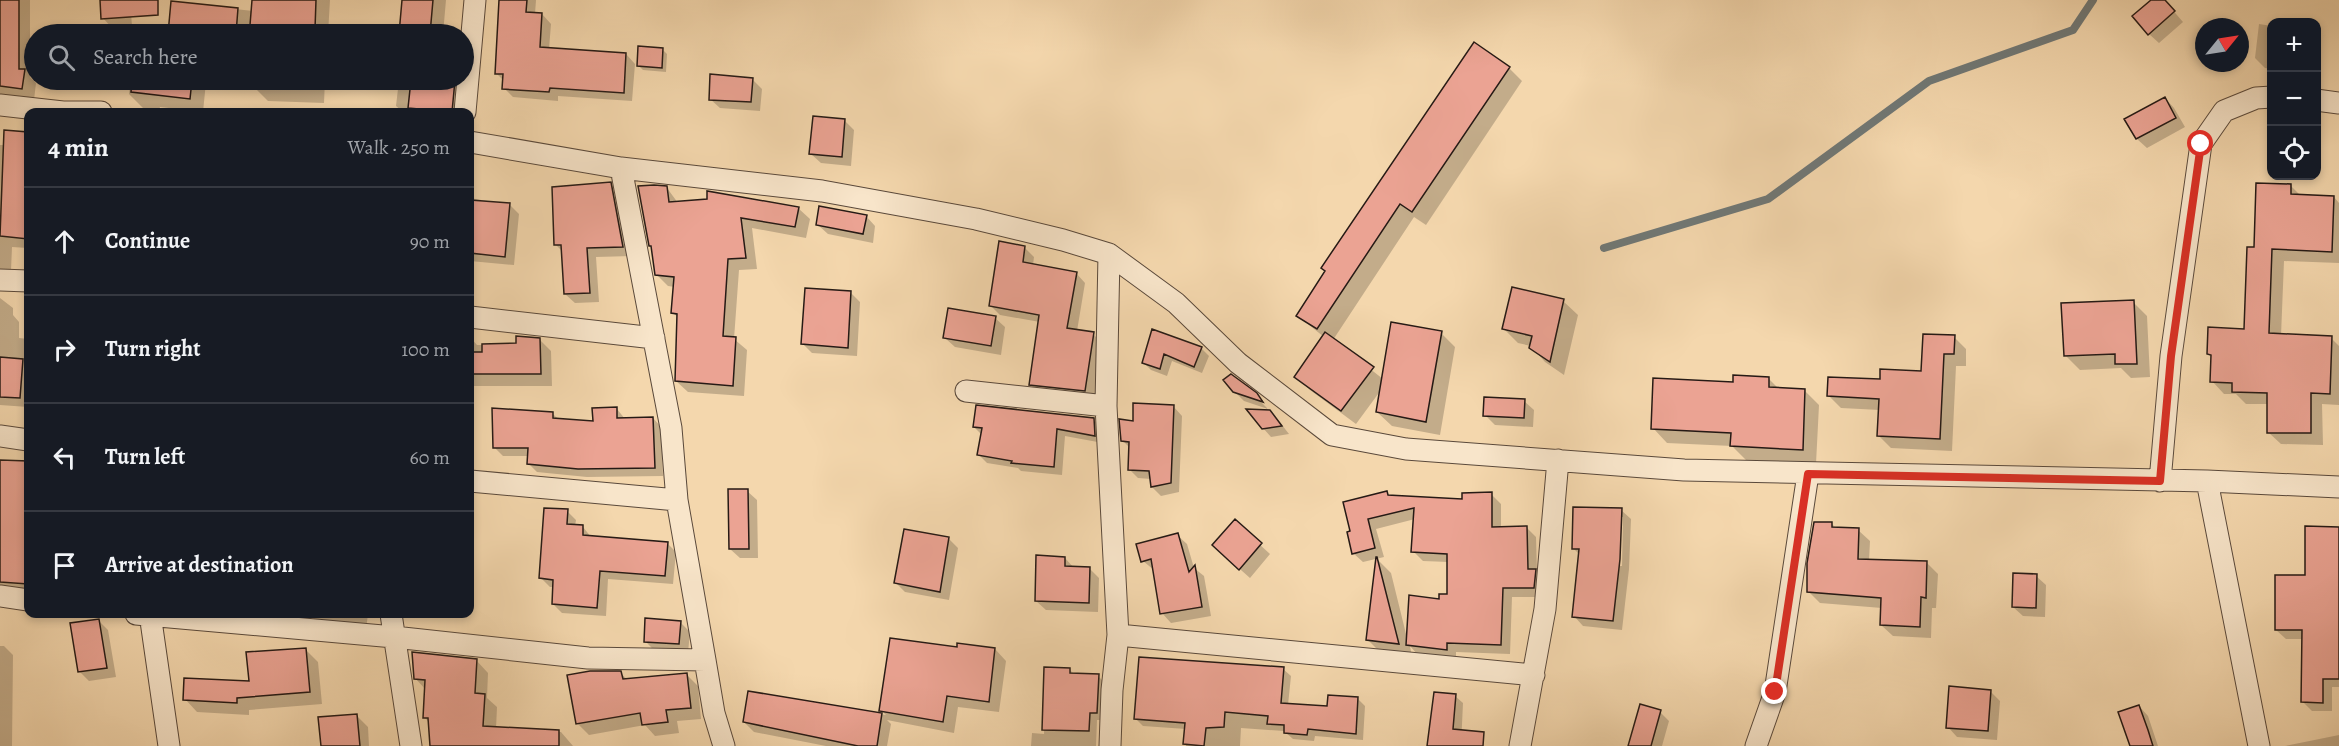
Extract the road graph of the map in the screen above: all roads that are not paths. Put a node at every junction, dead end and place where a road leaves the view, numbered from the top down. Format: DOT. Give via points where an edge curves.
graph roads {
  1 [pos="475,0"];
  2 [pos="473,24"];
  3 [pos="467,90"];
  4 [pos="2267,98"];
  5 [pos="2321,101"];
  6 [pos="2339,103"];
  7 [pos="0,105"];
  8 [pos="27,108"];
  9 [pos="465,108"];
  10 [pos="474,143"];
  11 [pos="621,168"];
  12 [pos="1109,254"];
  13 [pos="0,280"];
  14 [pos="24,281"];
  15 [pos="474,317"];
  16 [pos="654,338"];
  17 [pos="966,391"];
  18 [pos="1106,406"];
  19 [pos="0,436"];
  20 [pos="24,439"];
  21 [pos="1558,460"];
  22 [pos="1808,474"];
  23 [pos="474,481"];
  24 [pos="2160,481"];
  25 [pos="2207,481"];
  26 [pos="2339,488"];
  27 [pos="677,500"];
  28 [pos="0,596"];
  29 [pos="24,599"];
  30 [pos="146,618"];
  31 [pos="188,618"];
  32 [pos="392,618"];
  33 [pos="1118,635"];
  34 [pos="394,637"];
  35 [pos="705,660"];
  36 [pos="1534,675"];
  37 [pos="169,746"];
  38 [pos="411,746"];
  39 [pos="724,746"];
  40 [pos="1110,746"];
  41 [pos="1520,746"];
  42 [pos="1756,746"];
  43 [pos="2259,746"];
  1 -- 2 [label="street"];
  3 -- 9 [label="street"];
  4 -- 24 [label="street" via="2256,98 2224,111 2201,144 2171,356"];
  5 -- 6 [label="street"];
  7 -- 8 [label="street"];
  10 -- 11 [label="street"];
  11 -- 12 [label="street" via="822,191 976,219"];
  11 -- 16 [label="street"];
  12 -- 18 [label="street"];
  12 -- 21 [label="street" via="1176,303 1238,363 1332,435 1406,449"];
  13 -- 14 [label="street"];
  15 -- 16 [label="street"];
  16 -- 27 [label="street" via="671,428"];
  17 -- 18 [label="street"];
  18 -- 33 [label="street"];
  19 -- 20 [label="street"];
  21 -- 22 [label="street"];
  21 -- 36 [label="street" via="1545,609"];
  22 -- 24 [label="street"];
  22 -- 42 [label="street" via="1775,692"];
  23 -- 27 [label="street"];
  24 -- 25 [label="street"];
  25 -- 26 [label="street"];
  25 -- 43 [label="street"];
  27 -- 35 [label="street"];
  28 -- 29 [label="street"];
  30 -- 37 [label="street"];
  31 -- 34 [label="street"];
  32 -- 34 [label="street"];
  33 -- 36 [label="street"];
  33 -- 40 [label="street"];
  34 -- 35 [label="street" via="588,658"];
  34 -- 38 [label="street"];
  35 -- 39 [label="street"];
  36 -- 41 [label="street"];
}
